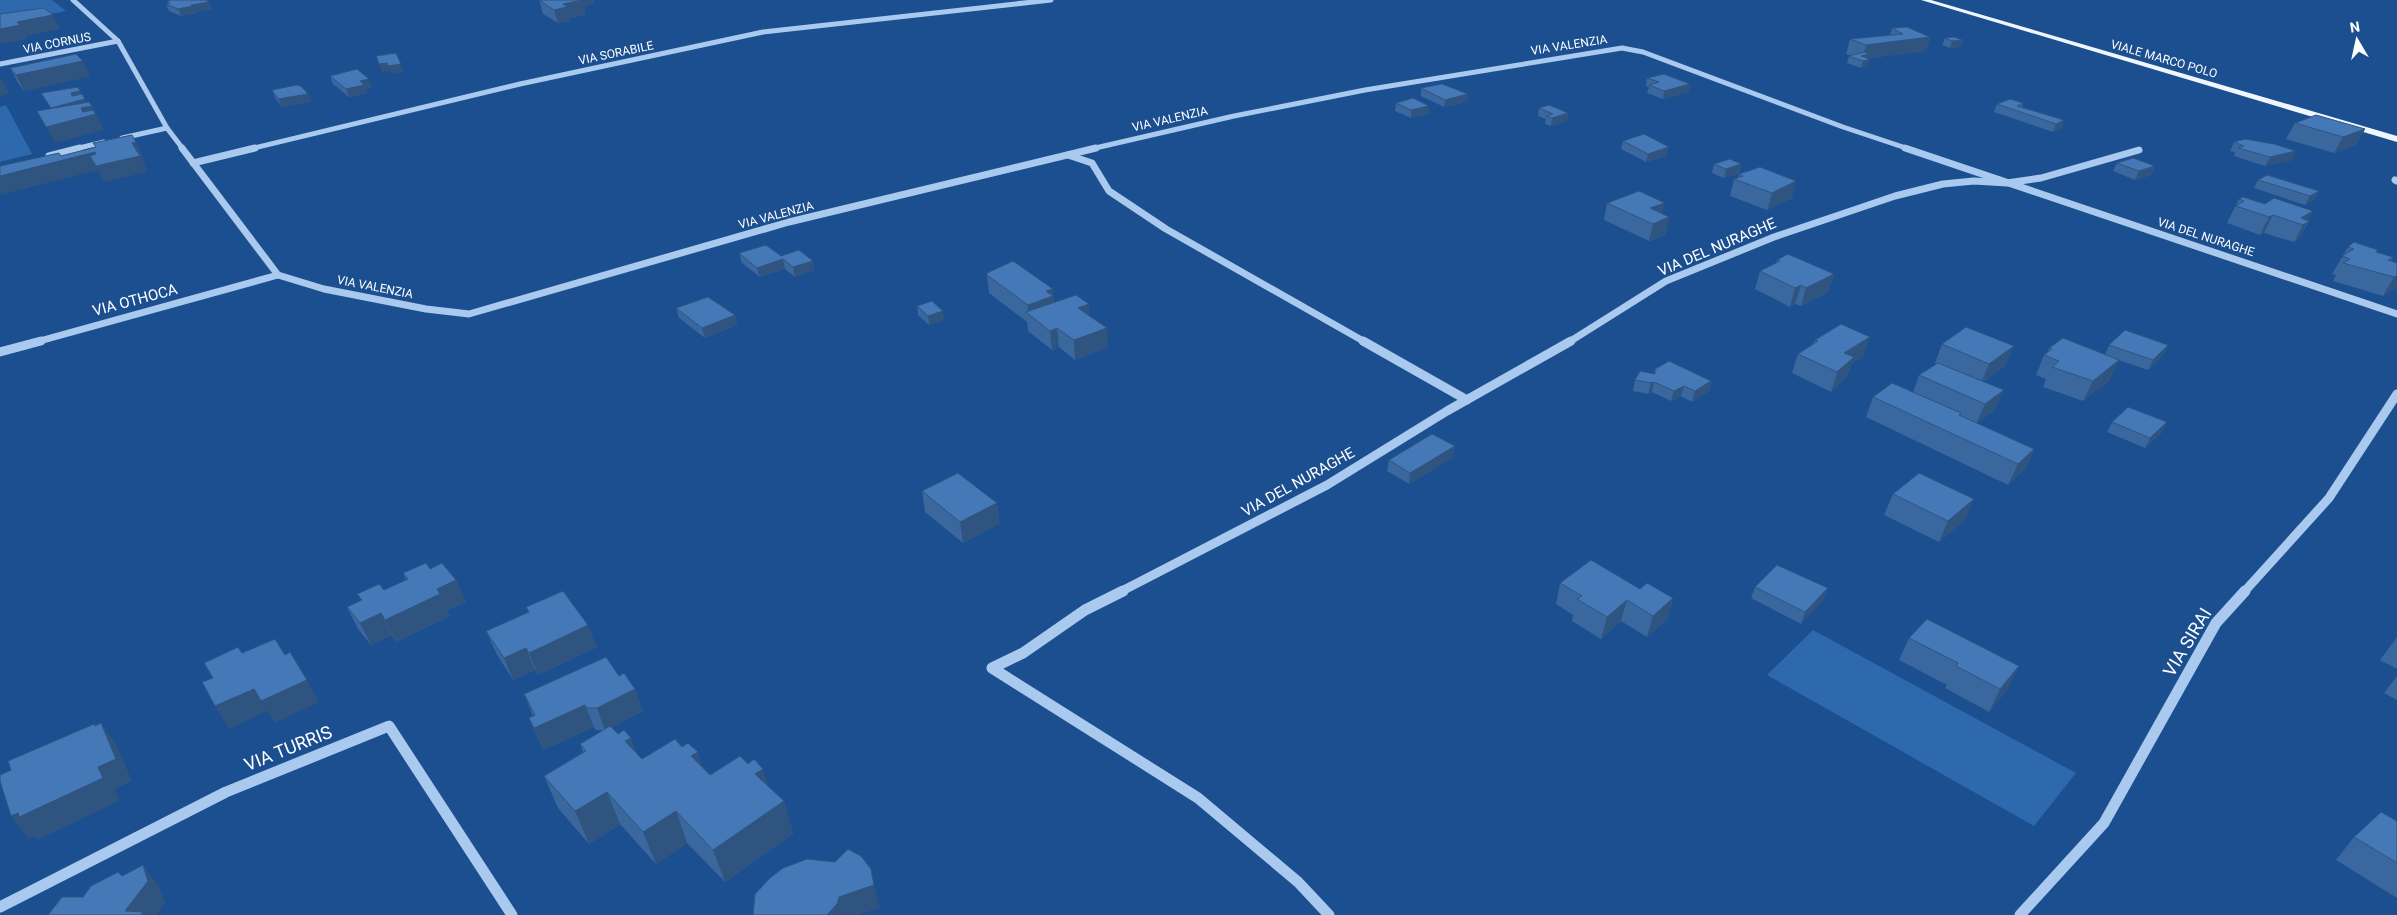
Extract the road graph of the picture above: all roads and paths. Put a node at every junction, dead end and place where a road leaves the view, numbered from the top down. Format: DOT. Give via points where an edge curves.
graph roads {
  1 [pos="73,0"];
  2 [pos="1051,0"];
  3 [pos="1924,0"];
  4 [pos="118,41"];
  5 [pos="0,64"];
  6 [pos="167,128"];
  7 [pos="2397,139"];
  8 [pos="2139,150"];
  9 [pos="1068,154"];
  10 [pos="37,158"];
  11 [pos="193,163"];
  12 [pos="2007,183"];
  13 [pos="278,275"];
  14 [pos="2397,314"];
  15 [pos="0,352"];
  16 [pos="2397,394"];
  17 [pos="1467,400"];
  18 [pos="0,907"];
  19 [pos="512,915"];
  20 [pos="1329,915"];
  21 [pos="2020,915"];
  1 -- 4 [label="street"];
  2 -- 11 [label="street, VIA SORABILE" via="763,32 520,84"];
  3 -- 7 [label="main road, VIALE MARCO POLO"];
  4 -- 5 [label="street, VIA CORNUS"];
  4 -- 6 [label="street"];
  6 -- 10 [label="street"];
  6 -- 11 [label="street"];
  8 -- 12 [label="street, VIA DEL NURAGHE" via="2041,178"];
  9 -- 12 [label="street, VIA VALENZIA" via="1365,90 1622,48 1643,52 1775,103"];
  9 -- 13 [label="street, VIA VALENZIA" via="789,222 469,314 324,289"];
  9 -- 17 [label="street" via="1092,164 1109,191 1166,229"];
  11 -- 13 [label="street"];
  12 -- 14 [label="street, VIA DEL NURAGHE"];
  12 -- 17 [label="street, VIA DEL NURAGHE" via="1974,181 1943,184 1895,196 1774,237 1666,281 1552,353"];
  13 -- 15 [label="street, VIA OTHOCA"];
  16 -- 21 [label="street, VIA SIRAI" via="2329,498 2216,623 2104,823"];
  17 -- 20 [label="street, VIA DEL NURAGHE" via="1327,485 1085,610 1023,653 992,668 1198,798 1298,882"];
  18 -- 19 [label="street, VIA TURRIS" via="226,792 389,726"];
}
